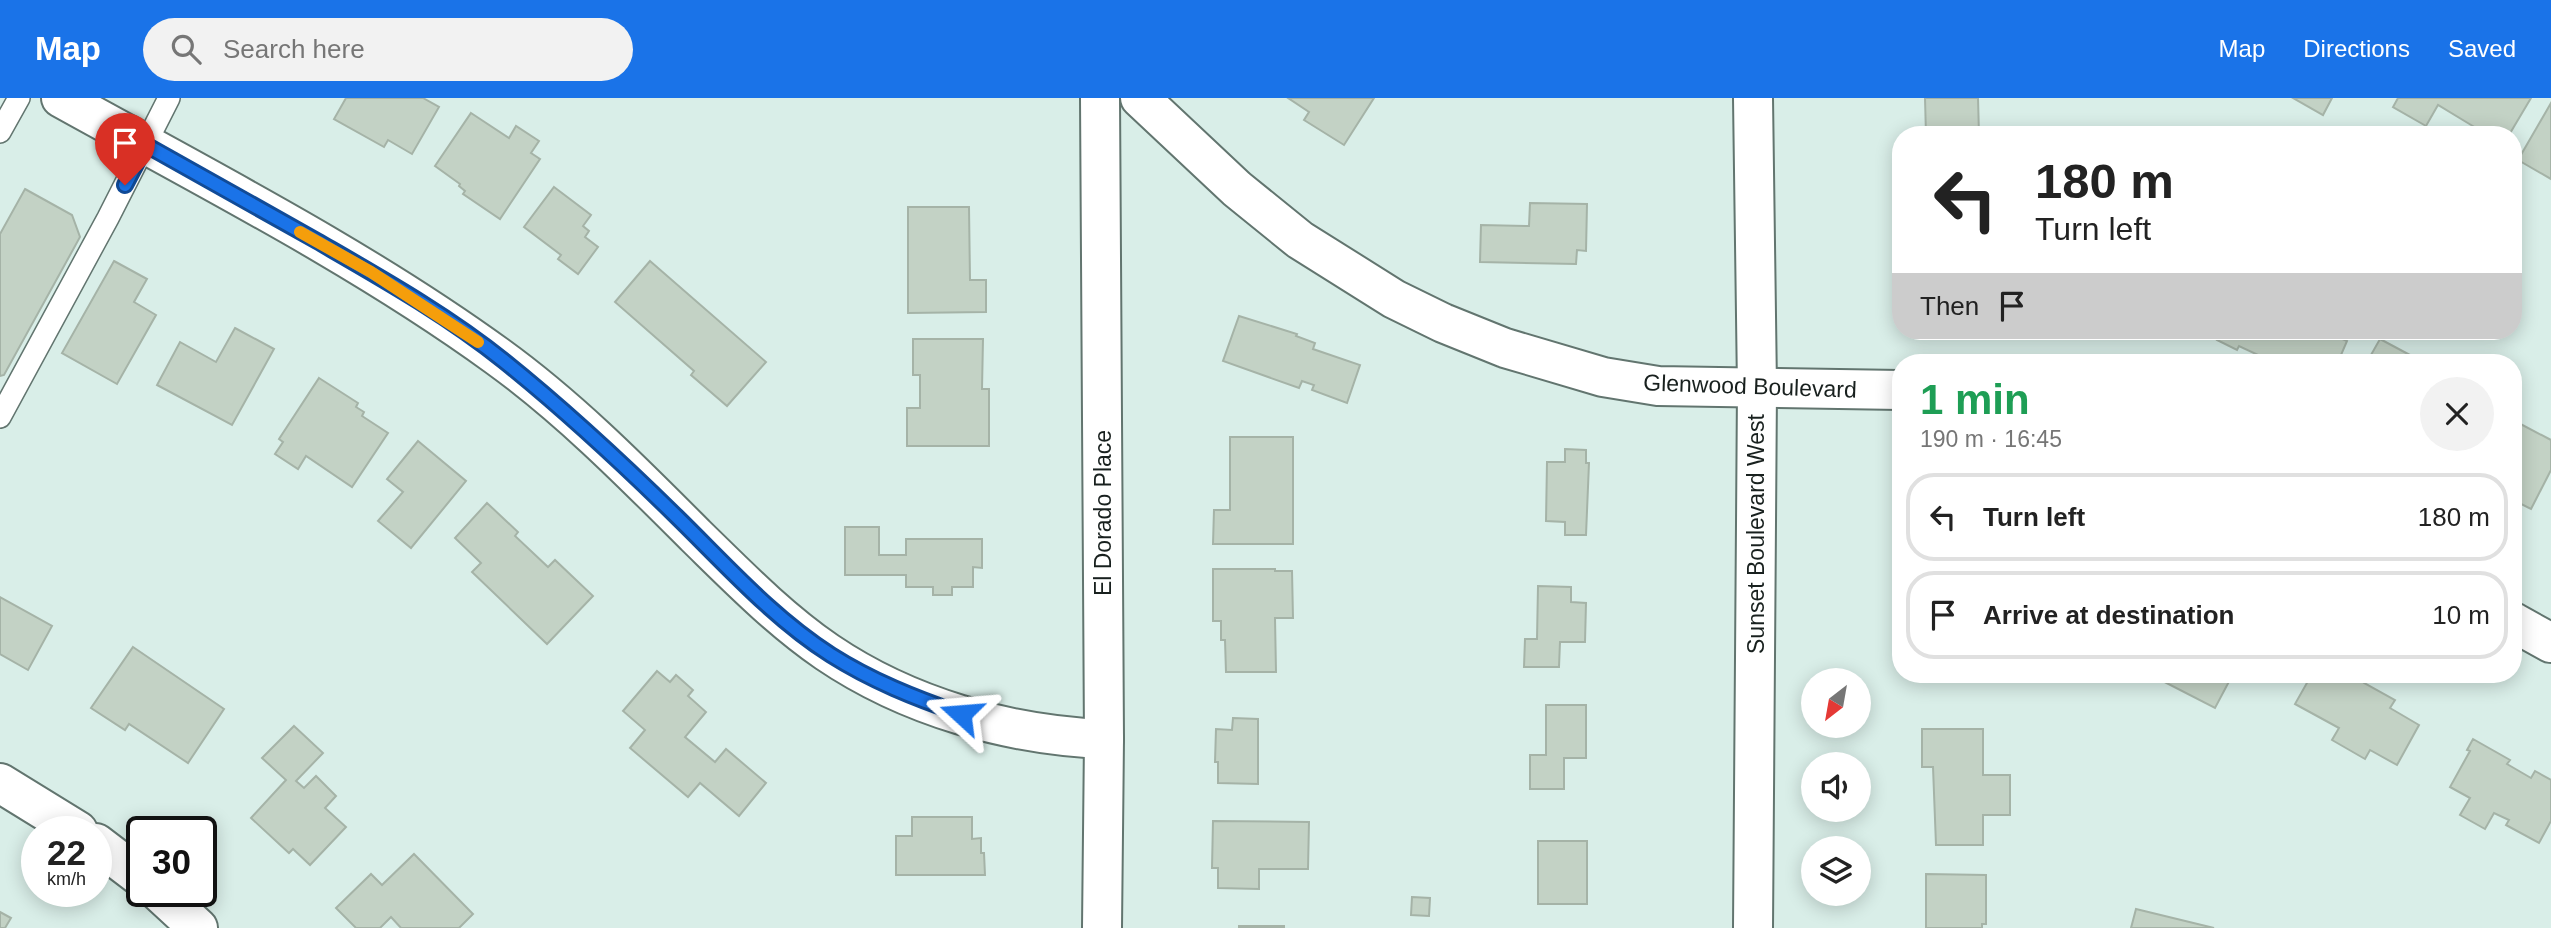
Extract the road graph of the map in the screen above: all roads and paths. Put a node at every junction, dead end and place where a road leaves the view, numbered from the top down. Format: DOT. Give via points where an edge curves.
graph roads {
  1 [pos="19,98"];
  2 [pos="61,98"];
  3 [pos="169,98"];
  4 [pos="1100,98"];
  5 [pos="1140,98"];
  6 [pos="1753,98"];
  7 [pos="0,132"];
  8 [pos="146,145"];
  9 [pos="1757,388"];
  10 [pos="1892,390"];
  11 [pos="0,417"];
  12 [pos="2522,627"];
  13 [pos="2551,643"];
  14 [pos="1104,739"];
  15 [pos="0,783"];
  16 [pos="54,816"];
  17 [pos="112,855"];
  18 [pos="126,866"];
  19 [pos="175,907"];
  20 [pos="198,928"];
  21 [pos="1102,928"];
  22 [pos="1753,928"];
  1 -- 7 [label="lane"];
  2 -- 8 [label="street"];
  3 -- 8 [label="lane"];
  4 -- 14 [label="street, El Dorado Place"];
  5 -- 9 [label="street, Glenwood Boulevard" via="1237,189 1300,240 1443,323 1504,348 1603,377 1658,386"];
  6 -- 9 [label="street, Sunset Boulevard West"];
  8 -- 11 [label="lane"];
  8 -- 14 [label="street" via="371,272 501,358 628,469 750,590 829,653 877,681 961,714 1059,737"];
  9 -- 10 [label="street, Glenwood Boulevard"];
  9 -- 22 [label="street, Sunset Boulevard West"];
  12 -- 13 [label="street"];
  14 -- 21 [label="street, El Dorado Place"];
  15 -- 16 [label="street"];
  17 -- 18 [label="street"];
  19 -- 20 [label="street"];
}
